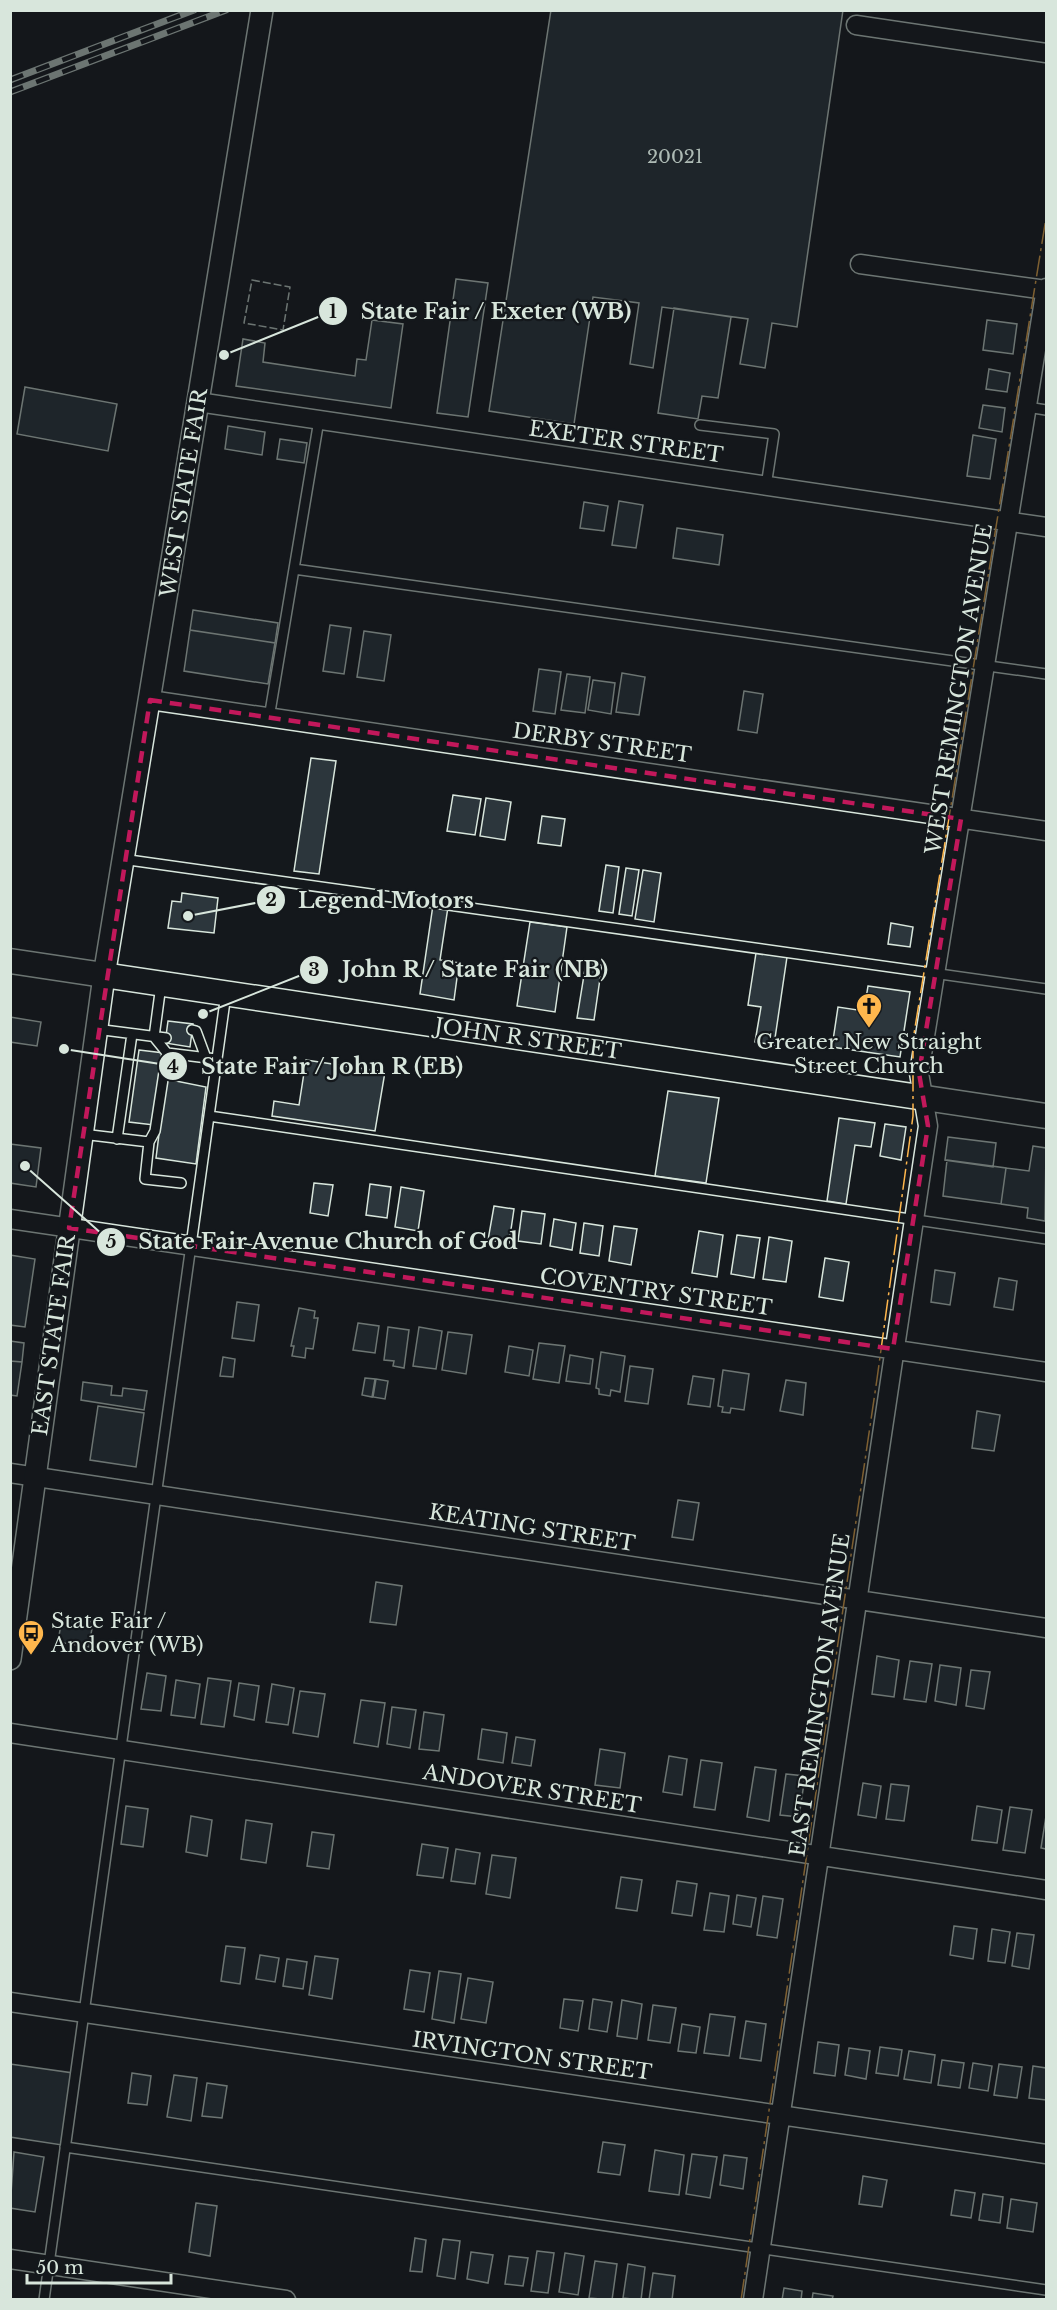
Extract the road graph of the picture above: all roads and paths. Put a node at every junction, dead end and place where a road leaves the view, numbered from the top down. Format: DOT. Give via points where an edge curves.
graph roads {
  1 [pos="262,10"];
  2 [pos="856,25"];
  3 [pos="1047,53"];
  4 [pos="860,264"];
  5 [pos="1046,289"];
  6 [pos="198,402"];
  7 [pos="1027,407"];
  8 [pos="1047,410"];
  9 [pos="319,420"];
  10 [pos="700,425"];
  11 [pos="766,486"];
  12 [pos="1009,521"];
  13 [pos="1047,527"];
  14 [pos="294,569"];
  15 [pos="986,665"];
  16 [pos="1047,674"];
  17 [pos="150,700"];
  18 [pos="269,717"];
  19 [pos="961,819"];
  20 [pos="1047,831"];
  21 [pos="122,859"];
  22 [pos="10,962"];
  23 [pos="936,972"];
  24 [pos="104,976"];
  25 [pos="161,985"];
  26 [pos="1047,989"];
  27 [pos="225,994"];
  28 [pos="155,1025"];
  29 [pos="167,1027"];
  30 [pos="96,1029"];
  31 [pos="192,1030"];
  32 [pos="132,1034"];
  33 [pos="154,1037"];
  34 [pos="166,1038"];
  35 [pos="190,1042"];
  36 [pos="201,1043"];
  37 [pos="166,1053"];
  38 [pos="211,1059"];
  39 [pos="923,1097"];
  40 [pos="208,1116"];
  41 [pos="1047,1116"];
  42 [pos="81,1134"];
  43 [pos="117,1139"];
  44 [pos="149,1142"];
  45 [pos="181,1183"];
  46 [pos="10,1219"];
  47 [pos="914,1219"];
  48 [pos="69,1228"];
  49 [pos="1047,1239"];
  50 [pos="190,1246"];
  51 [pos="893,1349"];
  52 [pos="1047,1372"];
  53 [pos="10,1473"];
  54 [pos="35,1476"];
  55 [pos="156,1494"];
  56 [pos="857,1600"];
  57 [pos="1047,1628"];
  58 [pos="10,1659"];
  59 [pos="10,1733"];
  60 [pos="119,1749"];
  61 [pos="820,1855"];
  62 [pos="1047,1890"];
  63 [pos="10,2002"];
  64 [pos="83,2012"];
  65 [pos="781,2116"];
  66 [pos="65,2147"];
  67 [pos="1047,2154"];
  68 [pos="760,2249"];
  69 [pos="10,2259"];
  70 [pos="48,2265"];
  71 [pos="1047,2290"];
  72 [pos="44,2300"];
  73 [pos="286,2300"];
  74 [pos="753,2300"];
  1 -- 6 [label="street, WEST STATE FAIR"];
  2 -- 3 [label="street"];
  4 -- 5 [label="street"];
  5 -- 7 [label="street, WEST REMINGTON AVENUE"];
  6 -- 9 [label="street, EXETER STREET"];
  6 -- 17 [label="street, WEST STATE FAIR"];
  7 -- 8 [label="lane"];
  7 -- 12 [label="street, WEST REMINGTON AVENUE"];
  9 -- 11 [label="street, EXETER STREET"];
  9 -- 14 [label="lane"];
  10 -- 11 [label="lane" via="774,434"];
  11 -- 12 [label="street, EXETER STREET"];
  12 -- 13 [label="street, EXETER STREET"];
  12 -- 15 [label="street, WEST REMINGTON AVENUE"];
  14 -- 15 [label="lane"];
  14 -- 18 [label="lane"];
  15 -- 16 [label="lane"];
  15 -- 19 [label="street, WEST REMINGTON AVENUE"];
  17 -- 18 [label="street, DERBY STREET"];
  17 -- 21 [label="street, WEST STATE FAIR"];
  18 -- 19 [label="street, DERBY STREET"];
  19 -- 20 [label="street, DERBY STREET"];
  19 -- 23 [label="street, WEST REMINGTON AVENUE"];
  21 -- 23 [label="lane"];
  21 -- 24 [label="street, WEST STATE FAIR"];
  22 -- 24 [label="main road, JOHN R STREET"];
  23 -- 26 [label="lane"];
  23 -- 39 [label="street, WEST REMINGTON AVENUE" via="919,1073"];
  24 -- 25 [label="main road, JOHN R STREET"];
  24 -- 30 [label="street, EAST STATE FAIR"];
  25 -- 27 [label="main road, JOHN R STREET"];
  25 -- 28 [label="lane"];
  27 -- 38 [label="lane"];
  27 -- 39 [label="main road, JOHN R STREET"];
  28 -- 29 [label="lane"];
  28 -- 33 [label="lane"];
  30 -- 32 [label="lane"];
  30 -- 42 [label="street, EAST STATE FAIR"];
  31 -- 36 [label="lane" via="196,1030"];
  32 -- 33 [label="lane"];
  32 -- 43 [label="lane" via="128,1098"];
  33 -- 34 [label="lane"];
  33 -- 37 [label="lane"];
  35 -- 36 [label="lane"];
  36 -- 38 [label="lane"];
  37 -- 38 [label="lane"];
  37 -- 44 [label="lane" via="155,1131"];
  38 -- 40 [label="lane"];
  39 -- 41 [label="main road, JOHN R STREET"];
  39 -- 47 [label="street, EAST REMINGTON AVENUE" via="928,1126"];
  40 -- 47 [label="lane"];
  40 -- 50 [label="lane"];
  42 -- 43 [label="lane"];
  42 -- 48 [label="street, EAST STATE FAIR"];
  43 -- 44 [label="lane"];
  44 -- 45 [label="lane" via="145,1179"];
  46 -- 48 [label="street, COVENTRY STREET"];
  47 -- 49 [label="lane"];
  47 -- 51 [label="street, EAST REMINGTON AVENUE"];
  48 -- 50 [label="street, COVENTRY STREET"];
  48 -- 54 [label="street, EAST STATE FAIR"];
  50 -- 51 [label="street, COVENTRY STREET"];
  50 -- 55 [label="lane"];
  51 -- 52 [label="street, COVENTRY STREET"];
  51 -- 56 [label="street, EAST REMINGTON AVENUE"];
  53 -- 54 [label="street, KEATING STREET"];
  54 -- 55 [label="street, KEATING STREET"];
  54 -- 58 [label="street, EAST STATE FAIR"];
  55 -- 56 [label="street, KEATING STREET"];
  55 -- 60 [label="lane"];
  56 -- 57 [label="street, KEATING STREET"];
  56 -- 61 [label="street, EAST REMINGTON AVENUE"];
  59 -- 60 [label="street, ANDOVER STREET"];
  60 -- 61 [label="street, ANDOVER STREET"];
  60 -- 64 [label="lane"];
  61 -- 62 [label="street, ANDOVER STREET"];
  61 -- 65 [label="street, EAST REMINGTON AVENUE"];
  63 -- 64 [label="street, IRVINGTON STREET"];
  64 -- 65 [label="street, IRVINGTON STREET"];
  64 -- 66 [label="lane"];
  65 -- 67 [label="street, IRVINGTON STREET"];
  65 -- 68 [label="street, EAST REMINGTON AVENUE"];
  66 -- 68 [label="lane"];
  66 -- 70 [label="lane"];
  68 -- 71 [label="lane"];
  68 -- 74 [label="street, EAST REMINGTON AVENUE"];
  69 -- 70 [label="street"];
  70 -- 72 [label="lane"];
  70 -- 73 [label="street"];
}
